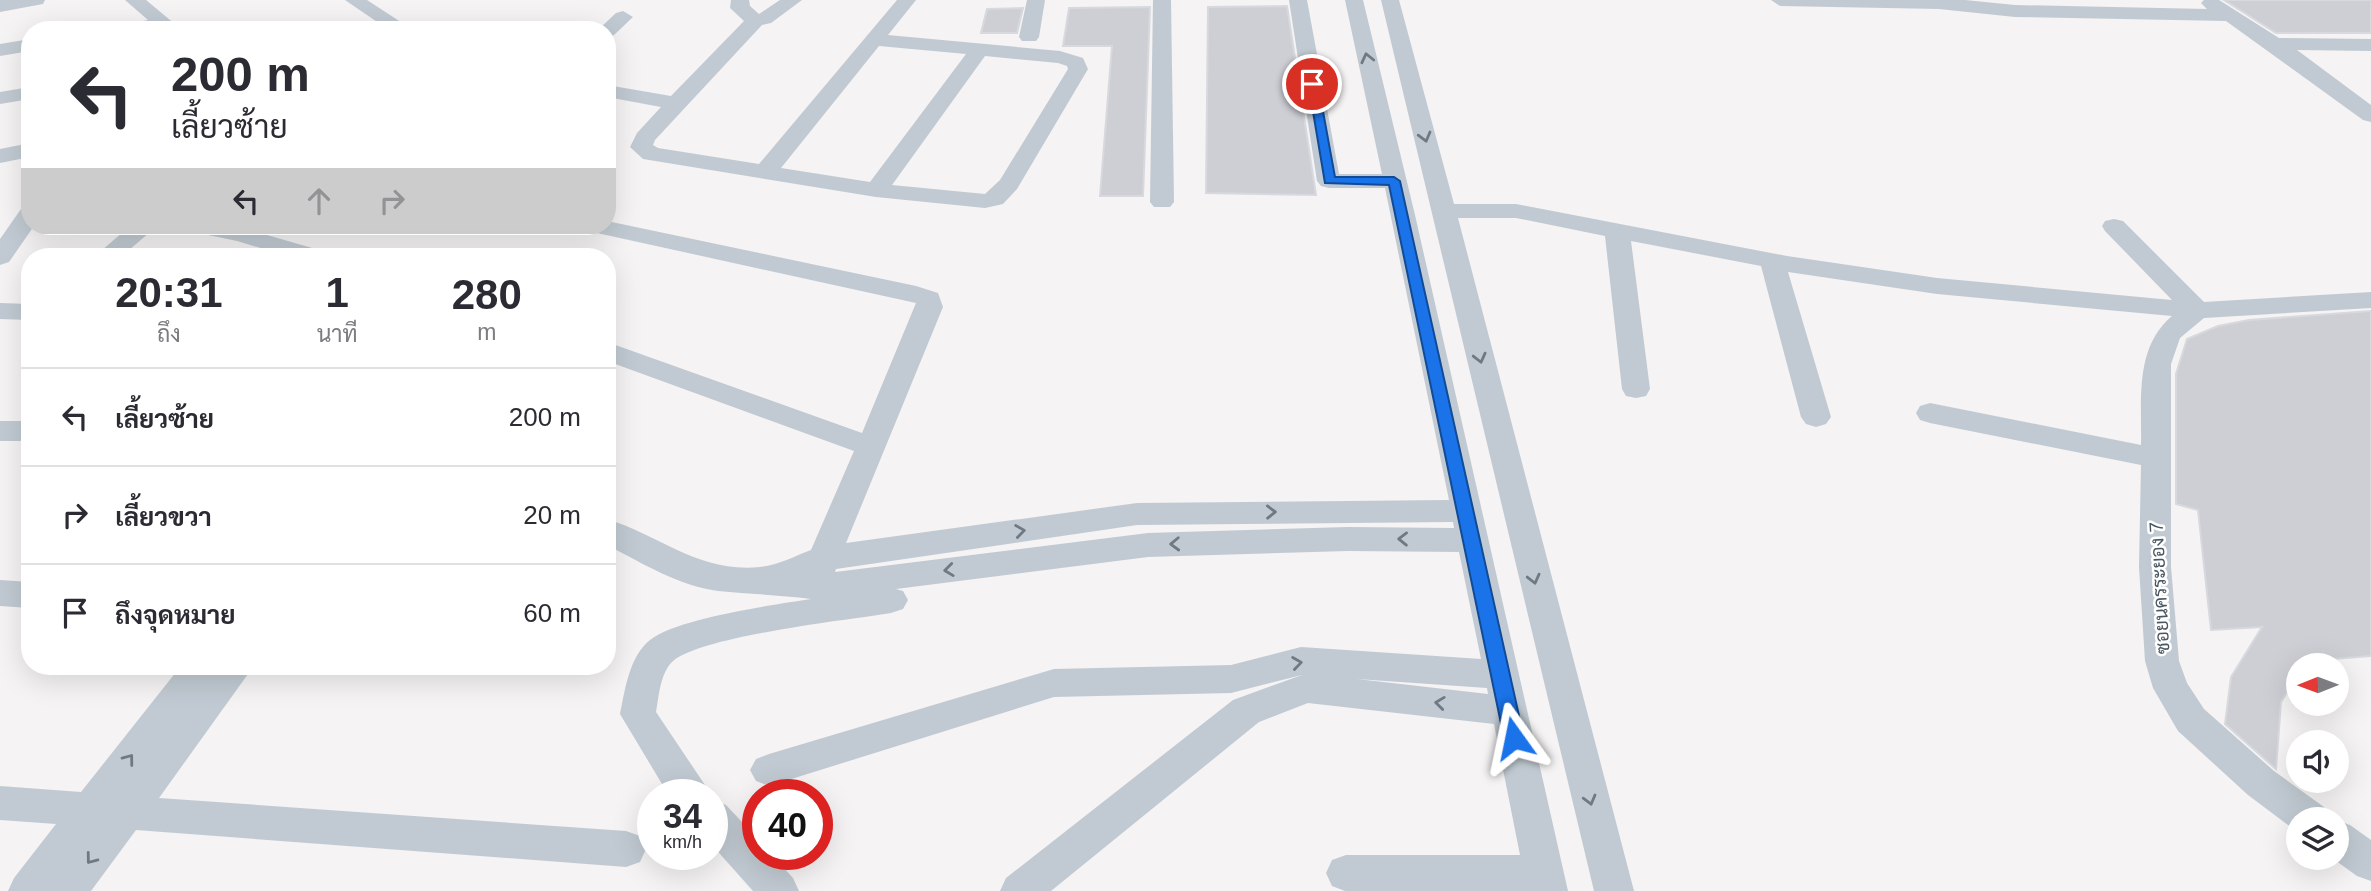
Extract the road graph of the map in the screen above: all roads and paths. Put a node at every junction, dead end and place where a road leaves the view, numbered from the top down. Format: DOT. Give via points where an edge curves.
graph roads {
  1 [pos="36,0"];
  2 [pos="134,0"];
  3 [pos="354,0"];
  4 [pos="740,0"];
  5 [pos="793,0"];
  6 [pos="907,0"];
  7 [pos="1036,0"];
  8 [pos="1162,0"];
  9 [pos="1298,0"];
  10 [pos="1354,0"];
  11 [pos="1390,0"];
  12 [pos="1780,0"];
  13 [pos="2206,0"];
  14 [pos="0,6"];
  15 [pos="2229,15"];
  16 [pos="623,17"];
  17 [pos="160,21"];
  18 [pos="388,21"];
  19 [pos="755,21"];
  20 [pos="616,23"];
  21 [pos="1029,37"];
  22 [pos="875,40"];
  23 [pos="2279,44"];
  24 [pos="2371,45"];
  25 [pos="21,46"];
  26 [pos="980,49"];
  27 [pos="0,50"];
  28 [pos="616,93"];
  29 [pos="21,94"];
  30 [pos="1375,97"];
  31 [pos="1415,97"];
  32 [pos="0,98"];
  33 [pos="676,103"];
  34 [pos="2371,116"];
  35 [pos="21,152"];
  36 [pos="0,156"];
  37 [pos="765,172"];
  38 [pos="1394,181"];
  39 [pos="876,190"];
  40 [pos="1162,202"];
  41 [pos="1444,211"];
  42 [pos="21,219"];
  43 [pos="0,225"];
  44 [pos="21,226"];
  45 [pos="2114,226"];
  46 [pos="616,230"];
  47 [pos="1617,231"];
  48 [pos="134,235"];
  49 [pos="244,235"];
  50 [pos="117,248"];
  51 [pos="287,248"];
  52 [pos="0,257"];
  53 [pos="1772,261"];
  54 [pos="2371,300"];
  55 [pos="2197,310"];
  56 [pos="0,311"];
  57 [pos="21,312"];
  58 [pos="616,354"];
  59 [pos="1636,390"];
  60 [pos="1930,413"];
  61 [pos="1816,416"];
  62 [pos="0,431"];
  63 [pos="21,431"];
  64 [pos="872,447"];
  65 [pos="2156,458"];
  66 [pos="1468,526"];
  67 [pos="616,536"];
  68 [pos="818,572"];
  69 [pos="0,593"];
  70 [pos="21,595"];
  71 [pos="891,600"];
  72 [pos="195,675"];
  73 [pos="228,675"];
  74 [pos="1500,675"];
  75 [pos="1239,695"];
  76 [pos="1508,711"];
  77 [pos="769,770"];
  78 [pos="678,779"];
  79 [pos="0,803"];
  80 [pos="2294,807"];
  81 [pos="108,812"];
  82 [pos="728,835"];
  83 [pos="2349,847"];
  84 [pos="626,849"];
  85 [pos="2371,863"];
  86 [pos="1346,873"];
  87 [pos="1546,882"];
  88 [pos="28,891"];
  89 [pos="67,891"];
  90 [pos="779,891"];
  91 [pos="1020,891"];
  92 [pos="1614,891"];
  1 -- 14 [label="street"];
  2 -- 17 [label="street"];
  3 -- 18 [label="street"];
  4 -- 19 [label="street" via="740,8"];
  5 -- 19 [label="street"];
  6 -- 22 [label="street"];
  7 -- 21 [label="street"];
  8 -- 40 [label="street"];
  9 -- 38 [label="street" via="1329,181"];
  30 -- 10 [label="street, one-way"];
  11 -- 31 [label="street"];
  12 -- 15 [label="street" via="1939,3 2015,12"];
  13 -- 15 [label="street"];
  15 -- 23 [label="street"];
  16 -- 20 [label="street"];
  19 -- 33 [label="street"];
  22 -- 26 [label="street"];
  22 -- 37 [label="street"];
  23 -- 24 [label="street"];
  23 -- 34 [label="street"];
  25 -- 27 [label="street"];
  26 -- 39 [label="street"];
  26 -- 39 [label="street" via="1067,58 1078,65 1009,184 995,199 985,201"];
  28 -- 33 [label="street"];
  29 -- 32 [label="street"];
  30 -- 31 [label="street"];
  30 -- 38 [label="street"];
  31 -- 41 [label="street, one-way"];
  33 -- 37 [label="street" via="645,138 641,147 645,152"];
  35 -- 36 [label="street"];
  37 -- 39 [label="street"];
  38 -- 66 [label="street"];
  41 -- 47 [label="street" via="1516,211"];
  41 -- 92 [label="street, one-way"];
  42 -- 43 [label="street"];
  44 -- 52 [label="street"];
  45 -- 55 [label="street"];
  46 -- 64 [label="street" via="926,297 930,307"];
  47 -- 53 [label="street"];
  47 -- 59 [label="street"];
  48 -- 50 [label="street"];
  49 -- 51 [label="street"];
  53 -- 55 [label="street" via="1937,286"];
  53 -- 61 [label="street"];
  54 -- 55 [label="street"];
  55 -- 65 [label="street, ซอยนครระยอง 7" via="2163,338 2157,364"];
  56 -- 57 [label="street"];
  58 -- 64 [label="street"];
  60 -- 65 [label="street"];
  62 -- 63 [label="street"];
  64 -- 68 [label="street"];
  65 -- 80 [label="street, ซอยนครระยอง 7" via="2155,567 2162,661 2171,688 2191,720"];
  66 -- 68 [label="street" via="1348,539 1148,545"];
  66 -- 74 [label="street"];
  67 -- 68 [label="street" via="675,565 716,578 761,580"];
  69 -- 70 [label="street"];
  71 -- 78 [label="street" via="684,638 664,647 648,665 638,713"];
  81 -- 72 [label="street, one-way"];
  73 -- 81 [label="street"];
  75 -- 74 [label="street, one-way" via="1301,661"];
  74 -- 76 [label="street"];
  76 -- 75 [label="street, one-way" via="1307,688"];
  75 -- 77 [label="street" via="1054,683"];
  75 -- 91 [label="street"];
  76 -- 87 [label="street"];
  79 -- 81 [label="street"];
  81 -- 84 [label="street"];
  81 -- 88 [label="street"];
  81 -- 89 [label="street, one-way"];
  82 -- 90 [label="street"];
  83 -- 85 [label="street"];
  86 -- 87 [label="street"];
}
